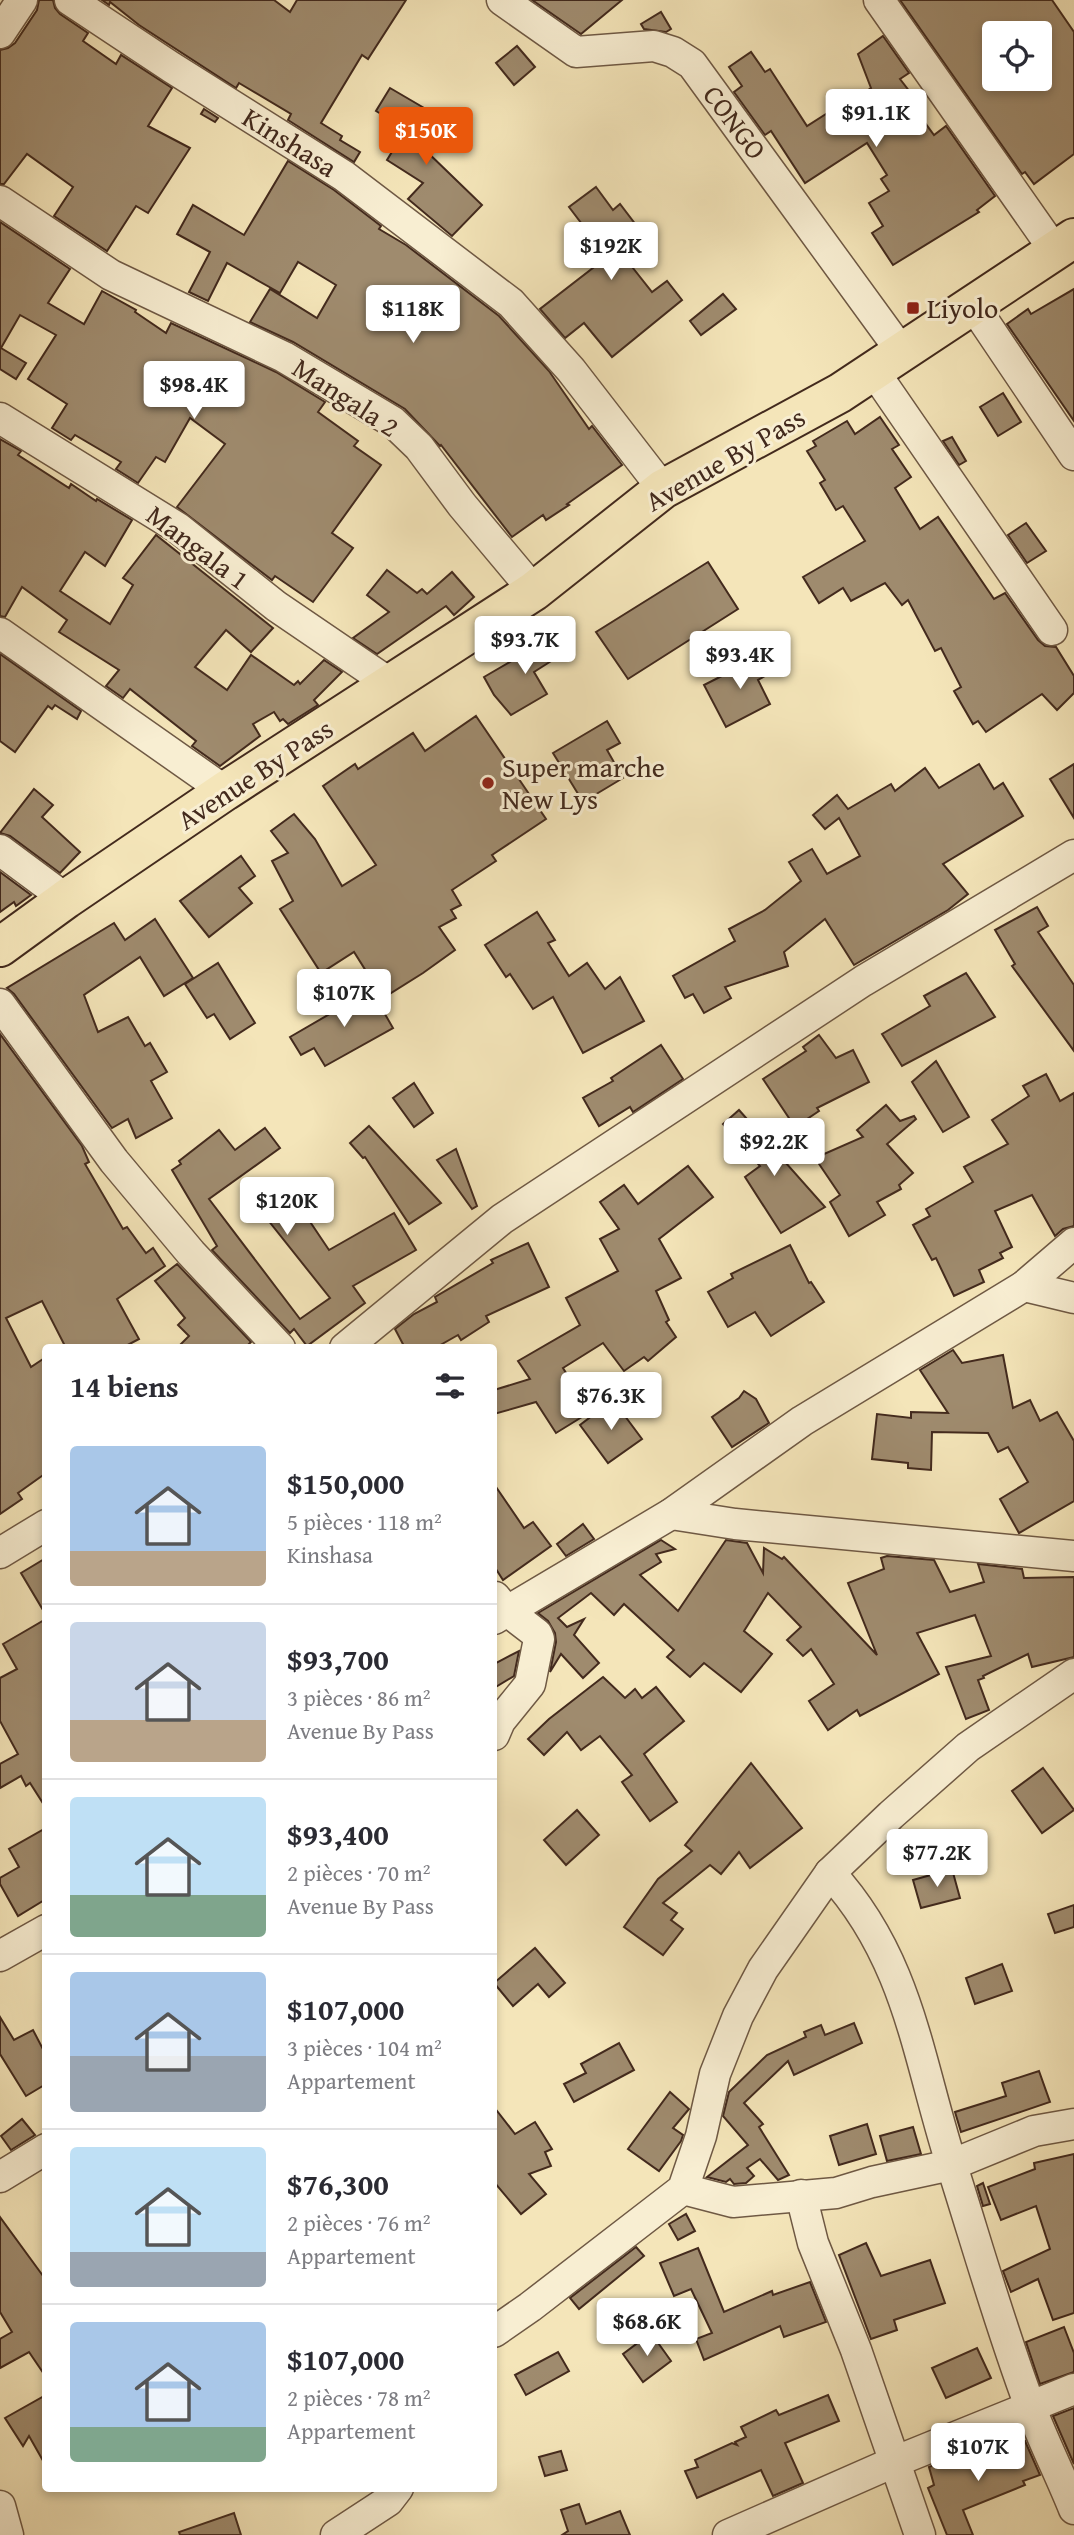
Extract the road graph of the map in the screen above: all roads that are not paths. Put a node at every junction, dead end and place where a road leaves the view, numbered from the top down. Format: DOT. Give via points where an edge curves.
graph roads {
  1 [pos="22,0"];
  2 [pos="70,0"];
  3 [pos="502,0"];
  4 [pos="879,0"];
  5 [pos="0,33"];
  6 [pos="0,201"];
  7 [pos="1065,245"];
  8 [pos="973,304"];
  9 [pos="887,360"];
  10 [pos="0,418"];
  11 [pos="1074,455"];
  12 [pos="663,489"];
  13 [pos="534,591"];
  14 [pos="1052,630"];
  15 [pos="0,633"];
  16 [pos="392,685"];
  17 [pos="225,791"];
  18 [pos="0,850"];
  19 [pos="1074,855"];
  20 [pos="66,898"];
  21 [pos="0,947"];
  22 [pos="0,1004"];
  23 [pos="1074,1242"];
  24 [pos="1024,1286"];
  25 [pos="1074,1298"];
  26 [pos="276,1344"];
  27 [pos="350,1344"];
  28 [pos="671,1514"];
  29 [pos="42,1527"];
  30 [pos="0,1553"];
  31 [pos="1074,1556"];
  32 [pos="498,1608"];
  33 [pos="1074,1674"];
  34 [pos="497,1728"];
  35 [pos="830,1873"];
  36 [pos="42,1932"];
  37 [pos="0,1956"];
  38 [pos="1074,2124"];
  39 [pos="42,2151"];
  40 [pos="951,2165"];
  41 [pos="0,2177"];
  42 [pos="683,2189"];
  43 [pos="801,2195"];
  44 [pos="497,2330"];
  45 [pos="1074,2389"];
  46 [pos="1030,2407"];
  47 [pos="894,2462"];
  48 [pos="395,2492"];
  49 [pos="1074,2509"];
  50 [pos="337,2535"];
  51 [pos="728,2535"];
  52 [pos="920,2535"];
  1 -- 5 [label="street"];
  2 -- 12 [label="street, Kinshasa" via="344,176 511,303 571,370"];
  3 -- 9 [label="street, CONGO" via="576,52 654,46 692,64"];
  4 -- 7 [label="street"];
  6 -- 13 [label="street, Mangala 2" via="111,275 284,357 393,422 419,447"];
  7 -- 8 [label="highway, Avenue By Pass"];
  8 -- 9 [label="highway, Avenue By Pass"];
  8 -- 11 [label="street"];
  9 -- 12 [label="highway, Avenue By Pass" via="840,393"];
  9 -- 14 [label="street, CONGO"];
  10 -- 16 [label="street, Mangala 1" via="178,528 276,606"];
  12 -- 13 [label="highway, Avenue By Pass"];
  13 -- 16 [label="highway, Avenue By Pass"];
  15 -- 17 [label="street"];
  16 -- 17 [label="highway, Avenue By Pass"];
  17 -- 20 [label="highway, Avenue By Pass"];
  18 -- 20 [label="street"];
  19 -- 27 [label="street" via="863,981 502,1219"];
  20 -- 21 [label="highway, Avenue By Pass"];
  22 -- 26 [label="street" via="122,1172"];
  23 -- 24 [label="street"];
  24 -- 25 [label="street"];
  24 -- 28 [label="street" via="802,1421"];
  28 -- 31 [label="street"];
  28 -- 32 [label="street"];
  29 -- 30 [label="street"];
  32 -- 34 [label="street" via="539,1639 530,1684"];
  33 -- 35 [label="street" via="968,1747"];
  35 -- 40 [label="street" via="870,1924 900,1986"];
  35 -- 42 [label="street" via="763,1969 738,2016 715,2074"];
  36 -- 37 [label="street"];
  38 -- 40 [label="street" via="1034,2132"];
  39 -- 41 [label="street"];
  40 -- 43 [label="street" via="836,2193"];
  40 -- 46 [label="street"];
  42 -- 43 [label="street" via="733,2202"];
  42 -- 44 [label="street"];
  43 -- 47 [label="street" via="813,2243"];
  45 -- 46 [label="street"];
  46 -- 47 [label="street"];
  46 -- 49 [label="street"];
  47 -- 51 [label="street"];
  47 -- 52 [label="street"];
  48 -- 50 [label="street"];
}
